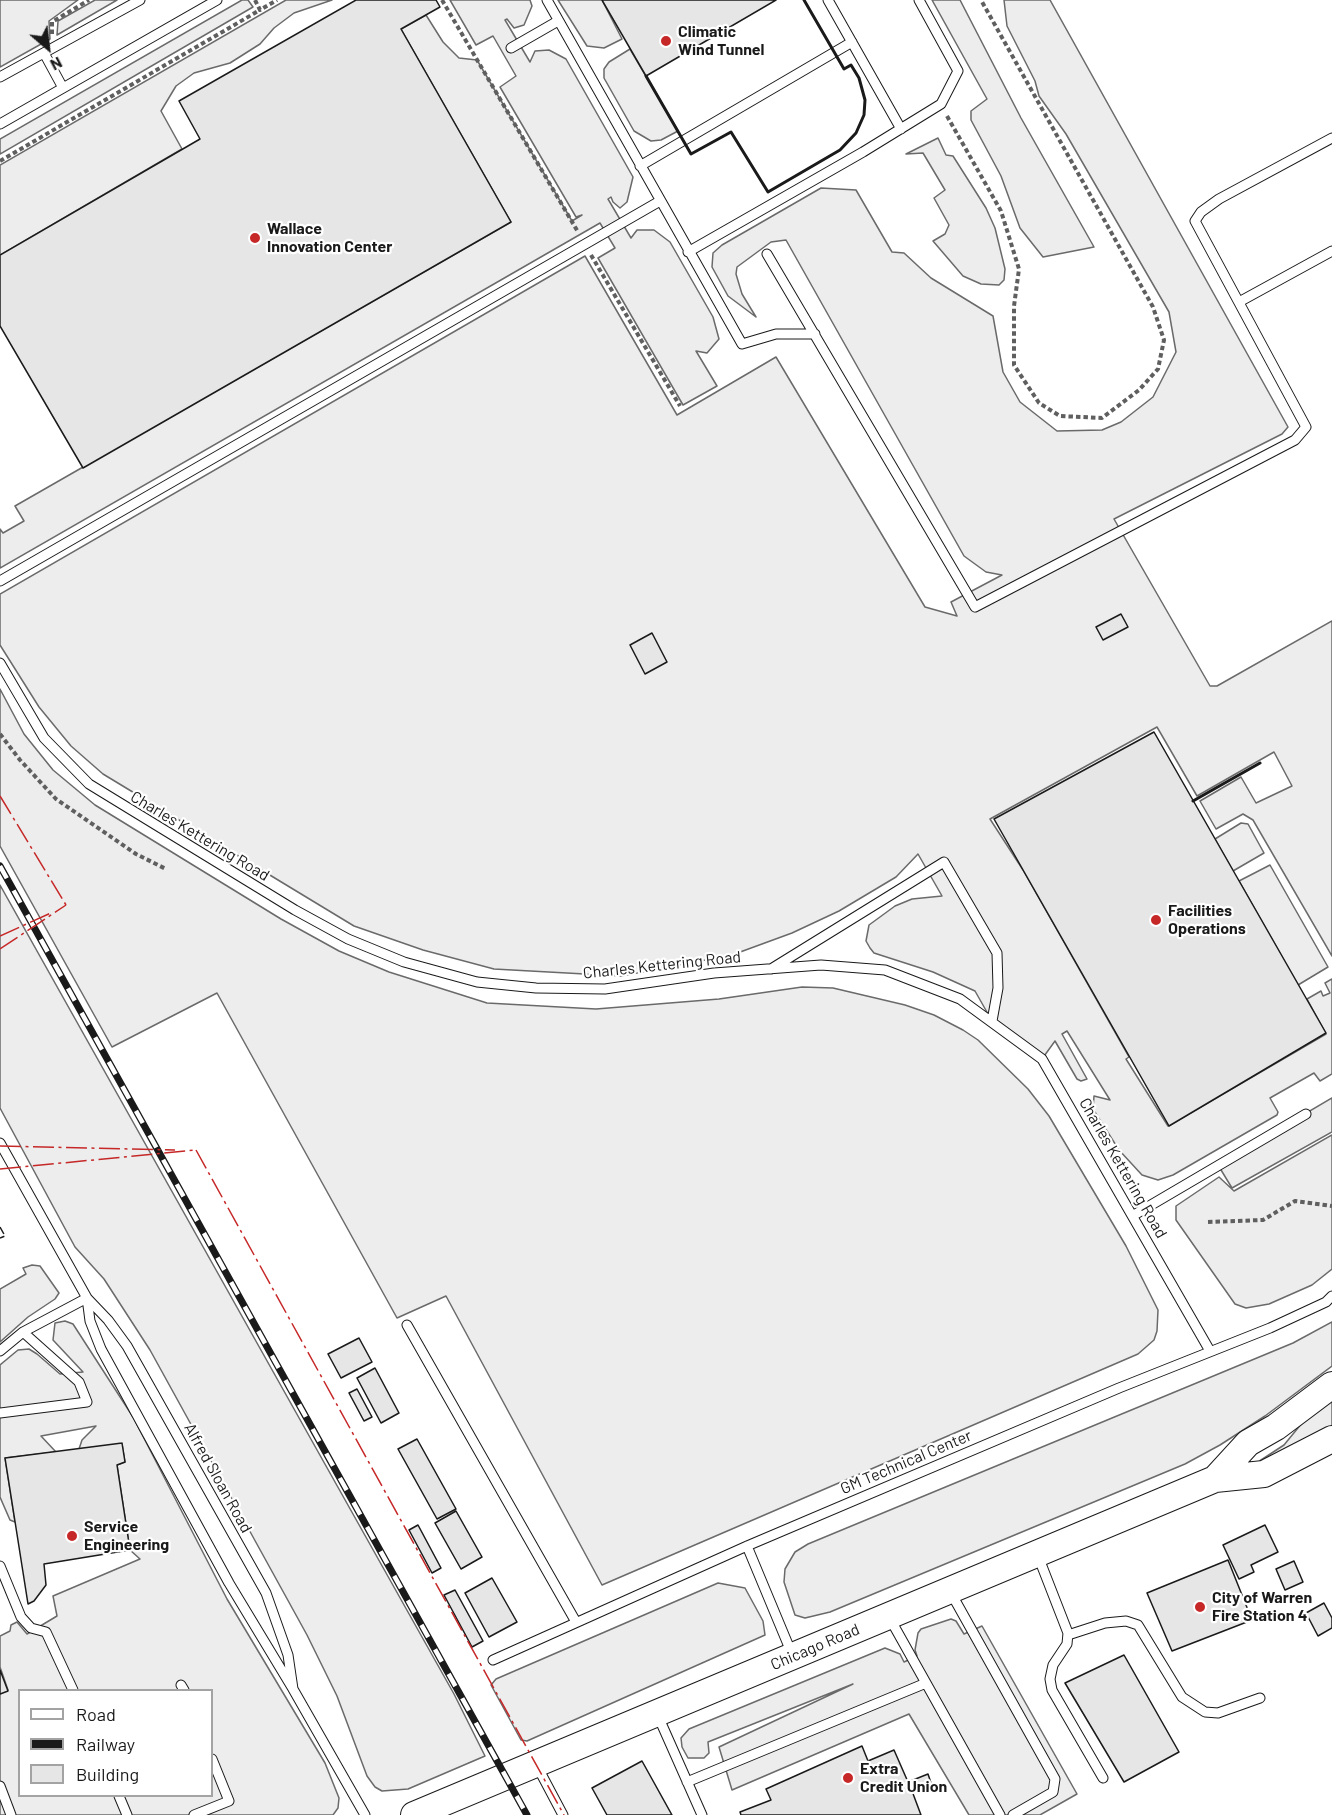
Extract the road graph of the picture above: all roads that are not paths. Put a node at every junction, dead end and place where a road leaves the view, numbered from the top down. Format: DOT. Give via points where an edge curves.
graph roads {
  1 [pos="140,0"];
  2 [pos="194,0"];
  3 [pos="217,0"];
  4 [pos="547,0"];
  5 [pos="828,0"];
  6 [pos="919,0"];
  7 [pos="200,9"];
  8 [pos="558,21"];
  9 [pos="852,42"];
  10 [pos="511,48"];
  11 [pos="44,53"];
  12 [pos="0,77"];
  13 [pos="63,88"];
  14 [pos="0,124"];
  15 [pos="901,129"];
  16 [pos="1332,138"];
  17 [pos="640,166"];
  18 [pos="660,201"];
  19 [pos="1332,251"];
  20 [pos="688,252"];
  21 [pos="767,254"];
  22 [pos="1239,302"];
  23 [pos="815,334"];
  24 [pos="0,581"];
  25 [pos="0,663"];
  26 [pos="769,970"];
  27 [pos="992,1021"];
  28 [pos="1306,1113"];
  29 [pos="0,1143"];
  30 [pos="1134,1215"];
  31 [pos="1332,1296"];
  32 [pos="87,1299"];
  33 [pos="407,1325"];
  34 [pos="23,1332"];
  35 [pos="1210,1351"];
  36 [pos="0,1352"];
  37 [pos="1332,1385"];
  38 [pos="0,1413"];
  39 [pos="1332,1439"];
  40 [pos="1215,1479"];
  41 [pos="747,1546"];
  42 [pos="1037,1554"];
  43 [pos="0,1566"];
  44 [pos="950,1591"];
  45 [pos="888,1615"];
  46 [pos="576,1622"];
  47 [pos="1068,1635"];
  48 [pos="793,1656"];
  49 [pos="493,1660"];
  50 [pos="926,1683"];
  51 [pos="73,1689"];
  52 [pos="293,1689"];
  53 [pos="1260,1698"];
  54 [pos="657,1713"];
  55 [pos="213,1761"];
  56 [pos="536,1764"];
  57 [pos="1103,1778"];
  58 [pos="687,1782"];
  59 [pos="0,1786"];
  60 [pos="119,1797"];
  61 [pos="426,1813"];
  62 [pos="11,1815"];
  63 [pos="127,1815"];
  64 [pos="194,1815"];
  65 [pos="365,1815"];
  66 [pos="563,1815"];
  67 [pos="702,1815"];
  68 [pos="1000,1815"];
  69 [pos="1013,1815"];
  1 -- 11 [label="lane"];
  2 -- 7 [label="lane"];
  3 -- 7 [label="lane"];
  4 -- 8 [label="lane"];
  5 -- 9 [label="lane"];
  6 -- 15 [label="lane" via="958,71 941,104"];
  7 -- 13 [label="lane"];
  8 -- 10 [label="lane"];
  8 -- 17 [label="lane"];
  9 -- 15 [label="lane"];
  9 -- 17 [label="lane"];
  11 -- 12 [label="lane"];
  11 -- 13 [label="lane"];
  13 -- 14 [label="lane"];
  15 -- 20 [label="lane"];
  16 -- 22 [label="lane" via="1219,199 1195,221"];
  17 -- 18 [label="lane"];
  18 -- 20 [label="lane"];
  18 -- 24 [label="lane"];
  19 -- 22 [label="lane"];
  20 -- 23 [label="lane" via="742,344 776,334"];
  21 -- 23 [label="lane"];
  22 -- 23 [label="lane" via="1306,427 1295,440 975,607"];
  25 -- 26 [label="lane, Charles Kettering Road" via="44,738 89,784 295,910 395,959 477,982 536,988 605,989 714,973"];
  26 -- 27 [label="lane, Charles Kettering Road" via="821,965 885,970 960,999"];
  26 -- 27 [label="lane" via="944,862 997,953 998,988"];
  27 -- 30 [label="lane, Charles Kettering Road" via="1042,1059"];
  28 -- 30 [label="lane"];
  29 -- 32 [label="lane, Alfred Sloan Road"];
  30 -- 35 [label="lane, Charles Kettering Road"];
  31 -- 35 [label="lane, GM Technical Center" via="1270,1328"];
  32 -- 34 [label="lane"];
  32 -- 52 [label="lane, Alfred Sloan Road" via="90,1321 101,1349 229,1583"];
  32 -- 52 [label="lane, Alfred Sloan Road" via="127,1346 266,1593 288,1655"];
  33 -- 46 [label="lane"];
  34 -- 36 [label="lane"];
  34 -- 38 [label="lane" via="79,1382 87,1402"];
  35 -- 41 [label="lane, GM Technical Center"];
  37 -- 40 [label="main road, Chicago Road" via="1248,1443"];
  39 -- 40 [label="main road, Chicago Road" via="1264,1474"];
  40 -- 42 [label="main road, Chicago Road"];
  41 -- 46 [label="lane, GM Technical Center"];
  41 -- 48 [label="lane"];
  42 -- 44 [label="main road, Chicago Road"];
  42 -- 47 [label="lane"];
  43 -- 51 [label="lane" via="21,1617 31,1628 46,1632"];
  44 -- 45 [label="main road, Chicago Road"];
  44 -- 69 [label="lane" via="1055,1779 1053,1792"];
  45 -- 48 [label="main road, Chicago Road"];
  45 -- 50 [label="lane"];
  46 -- 49 [label="lane, GM Technical Center"];
  47 -- 53 [label="lane" via="1126,1621 1138,1625 1182,1697 1205,1712 1218,1713"];
  47 -- 57 [label="lane" via="1067,1644 1053,1665 1052,1690"];
  48 -- 54 [label="main road, Chicago Road"];
  50 -- 58 [label="lane"];
  50 -- 68 [label="lane"];
  52 -- 65 [label="lane, Alfred Sloan Road"];
  54 -- 56 [label="main road, Chicago Road"];
  54 -- 58 [label="lane"];
  55 -- 64 [label="lane" via="229,1801"];
  56 -- 61 [label="main road, Chicago Road"];
  56 -- 66 [label="lane"];
  58 -- 67 [label="lane"];
  59 -- 62 [label="lane"];
  60 -- 63 [label="lane"];
}
